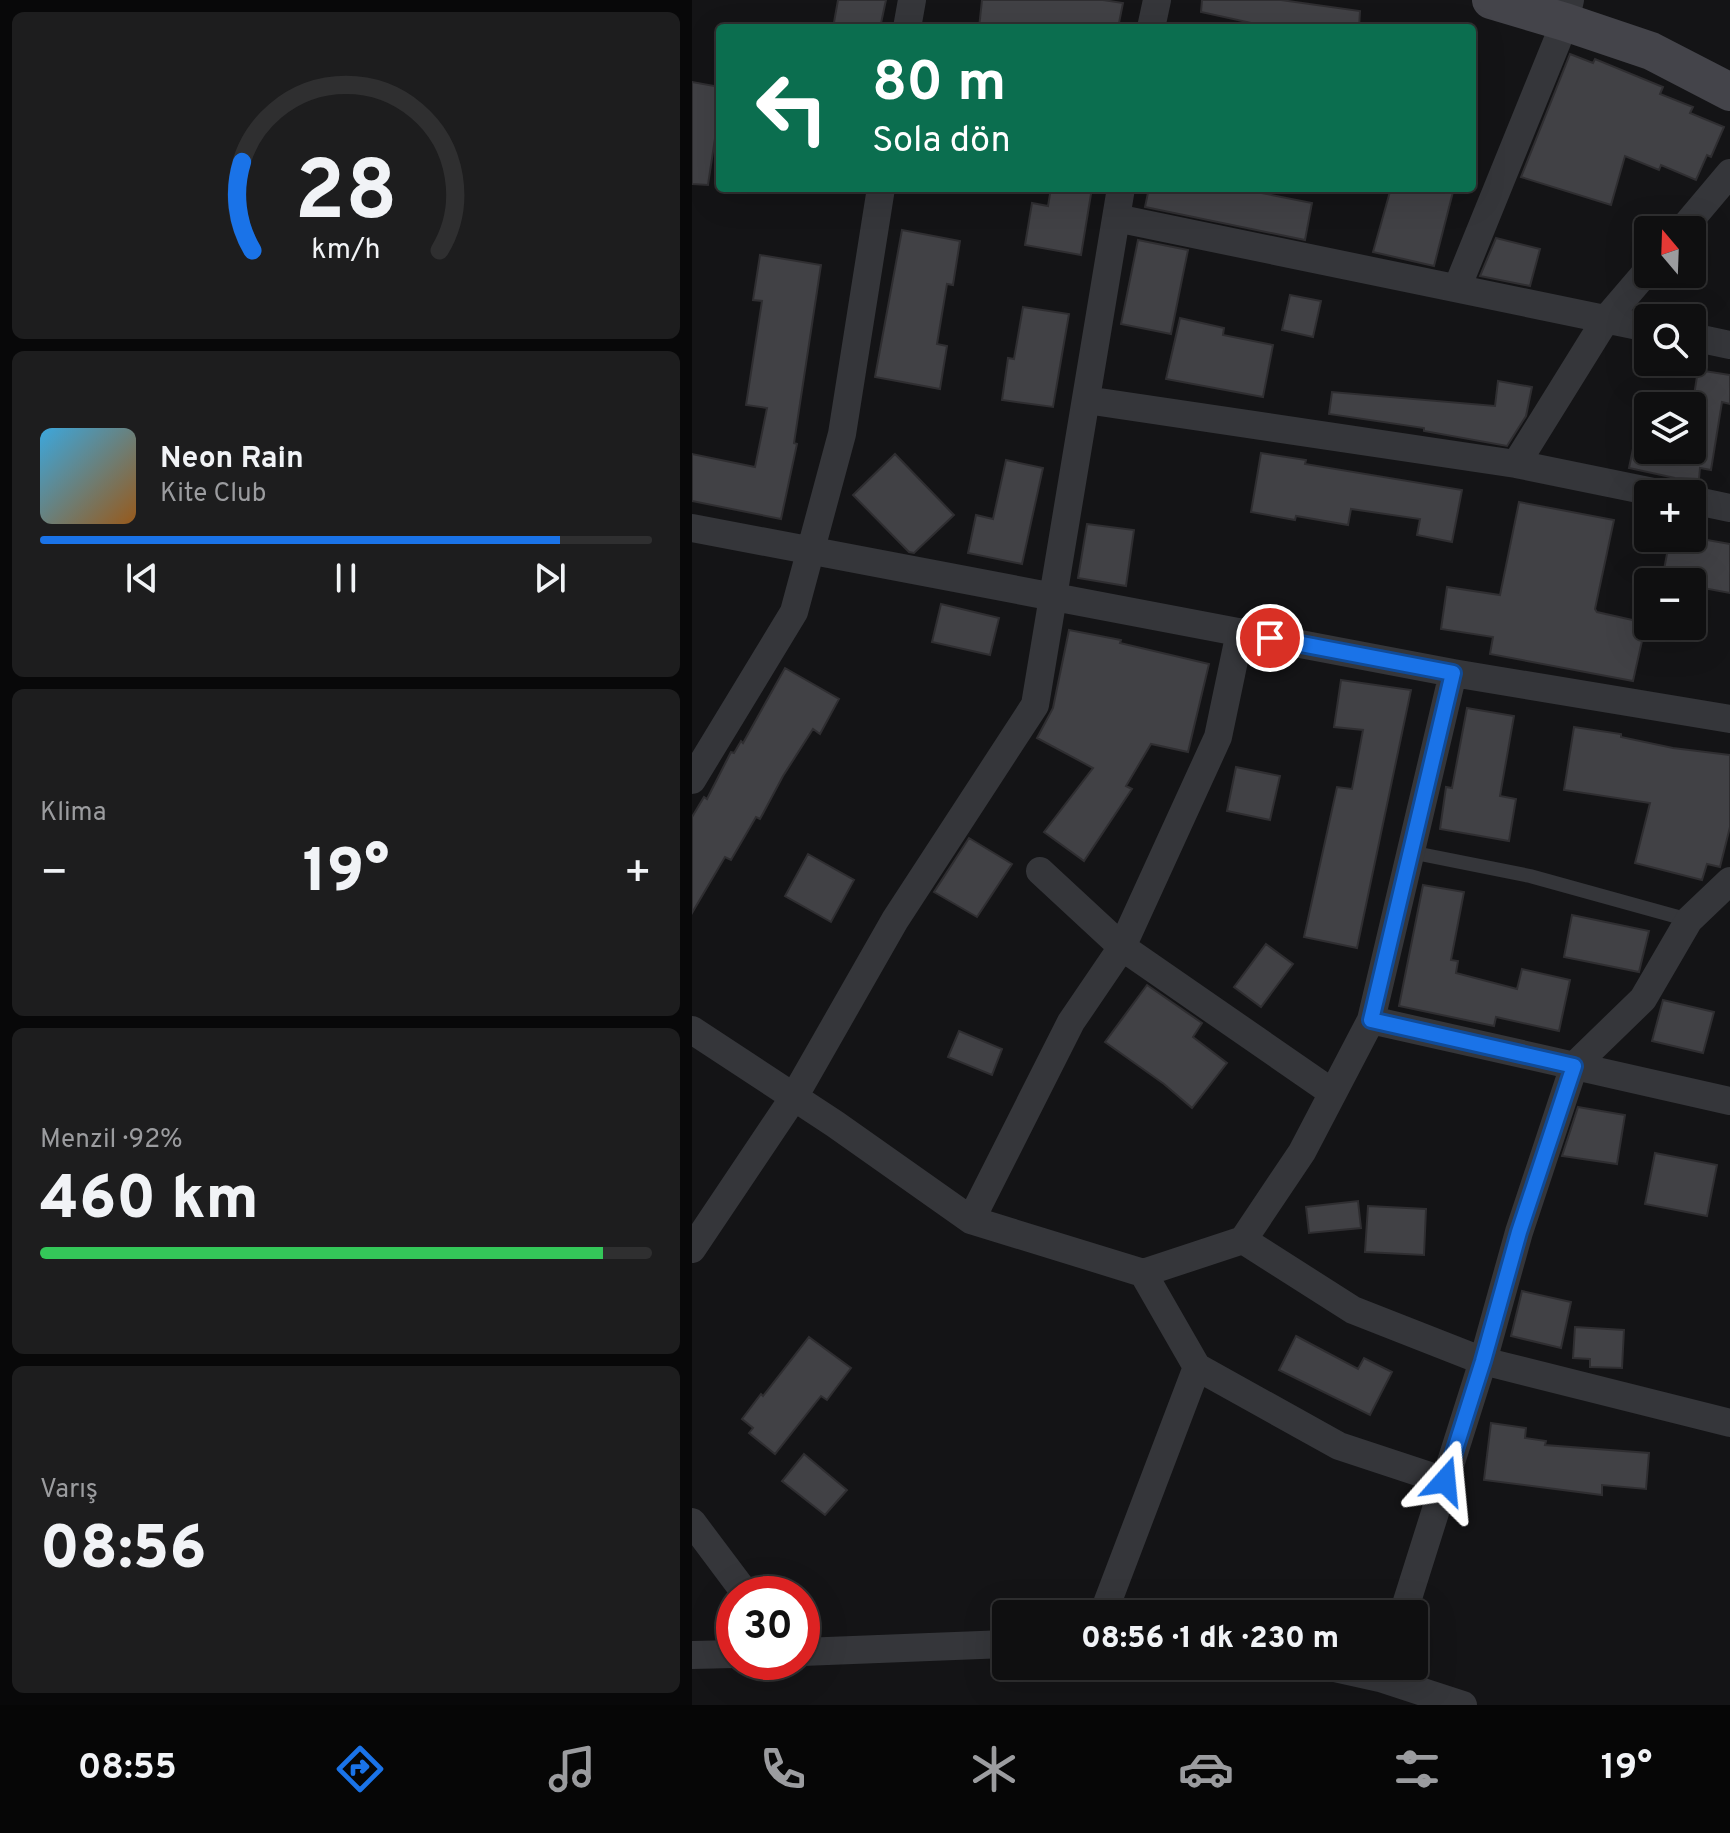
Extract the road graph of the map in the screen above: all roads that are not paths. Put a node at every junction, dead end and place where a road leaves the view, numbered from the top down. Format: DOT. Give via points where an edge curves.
graph roads {
  1 [pos="912,0"];
  2 [pos="1157,0"];
  3 [pos="1491,0"];
  4 [pos="1568,11"];
  5 [pos="908,24"];
  6 [pos="1152,24"];
  7 [pos="1729,88"];
  8 [pos="1730,173"];
  9 [pos="880,192"];
  10 [pos="1120,192"];
  11 [pos="1694,216"];
  12 [pos="1116,218"];
  13 [pos="1634,286"];
  14 [pos="1457,288"];
  15 [pos="1606,319"];
  16 [pos="1634,325"];
  17 [pos="1706,340"];
  18 [pos="1730,345"];
  19 [pos="1086,400"];
  20 [pos="1516,464"];
  21 [pos="1634,488"];
  22 [pos="1706,503"];
  23 [pos="1730,508"];
  24 [pos="692,528"];
  25 [pos="810,550"];
  26 [pos="1052,598"];
  27 [pos="1240,632"];
  28 [pos="1453,673"];
  29 [pos="1730,719"];
  30 [pos="692,780"];
  31 [pos="1410,852"];
  32 [pos="1040,871"];
  33 [pos="1730,881"];
  34 [pos="1689,920"];
  35 [pos="1122,947"];
  36 [pos="1371,1020"];
  37 [pos="692,1030"];
  38 [pos="1574,1066"];
  39 [pos="1333,1093"];
  40 [pos="794,1097"];
  41 [pos="1730,1101"];
  42 [pos="971,1220"];
  43 [pos="1243,1240"];
  44 [pos="692,1249"];
  45 [pos="1143,1273"];
  46 [pos="1483,1361"];
  47 [pos="1197,1367"];
  48 [pos="1730,1423"];
  49 [pos="1445,1481"];
  50 [pos="692,1522"];
  51 [pos="732,1576"];
  52 [pos="1108,1600"];
  53 [pos="1407,1600"];
  54 [pos="992,1645"];
  55 [pos="820,1651"];
  56 [pos="716,1654"];
  57 [pos="692,1655"];
  58 [pos="1402,1680"];
  59 [pos="1463,1705"];
  1 -- 5 [label="street"];
  2 -- 6 [label="street"];
  3 -- 4 [label="main road"];
  4 -- 7 [label="main road"];
  4 -- 14 [label="street"];
  8 -- 11 [label="street"];
  9 -- 25 [label="street" via="842,434"];
  10 -- 12 [label="street"];
  12 -- 14 [label="street"];
  12 -- 19 [label="street"];
  13 -- 15 [label="street"];
  14 -- 15 [label="street"];
  15 -- 16 [label="street"];
  15 -- 20 [label="street"];
  17 -- 18 [label="street"];
  19 -- 20 [label="street"];
  19 -- 26 [label="street"];
  20 -- 21 [label="street"];
  22 -- 23 [label="street"];
  24 -- 25 [label="street"];
  25 -- 26 [label="street"];
  25 -- 30 [label="street" via="794,612"];
  26 -- 27 [label="street"];
  26 -- 40 [label="street" via="1035,705 895,920"];
  27 -- 28 [label="street"];
  27 -- 35 [label="street" via="1218,737"];
  28 -- 29 [label="street"];
  28 -- 31 [label="street"];
  31 -- 34 [label="lane" via="1530,876"];
  31 -- 36 [label="street"];
  32 -- 35 [label="street"];
  33 -- 34 [label="street"];
  34 -- 38 [label="street" via="1643,999"];
  35 -- 39 [label="street"];
  35 -- 42 [label="street" via="1071,1022"];
  36 -- 38 [label="street"];
  36 -- 39 [label="street"];
  37 -- 40 [label="street"];
  38 -- 41 [label="street"];
  38 -- 46 [label="street"];
  39 -- 43 [label="street" via="1302,1152"];
  40 -- 42 [label="street"];
  40 -- 44 [label="street"];
  42 -- 45 [label="street"];
  43 -- 45 [label="street"];
  43 -- 46 [label="street" via="1353,1310"];
  45 -- 47 [label="street"];
  46 -- 48 [label="street"];
  46 -- 49 [label="street"];
  47 -- 49 [label="street" via="1339,1446"];
  47 -- 52 [label="street"];
  49 -- 53 [label="street"];
  50 -- 51 [label="street"];
  54 -- 55 [label="street"];
  56 -- 57 [label="street"];
  58 -- 59 [label="street"];
}
